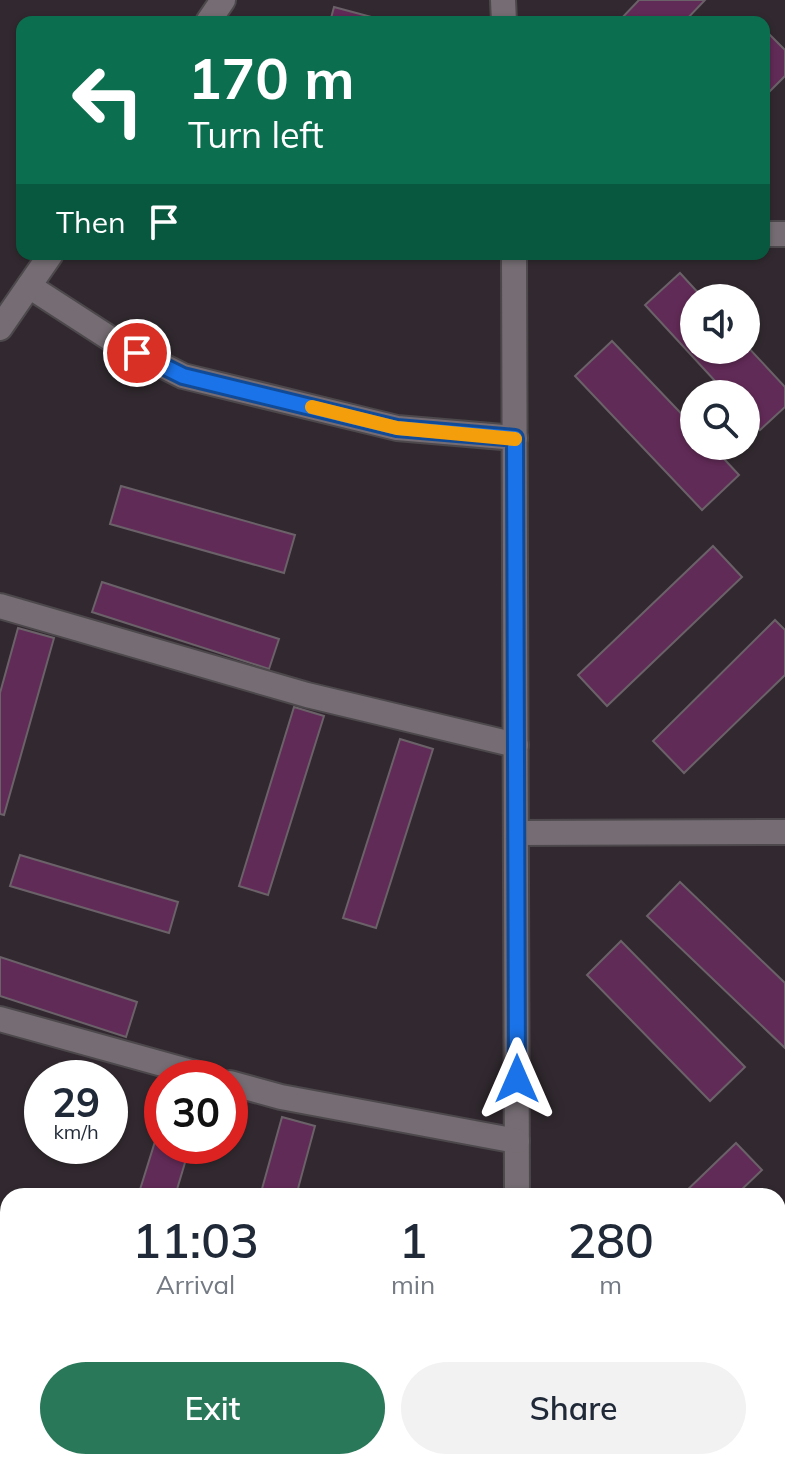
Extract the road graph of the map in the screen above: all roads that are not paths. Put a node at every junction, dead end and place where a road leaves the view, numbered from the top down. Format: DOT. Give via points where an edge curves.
graph roads {
  1 [pos="47,260"];
  2 [pos="514,260"];
  3 [pos="29,286"];
  4 [pos="0,328"];
  5 [pos="515,438"];
  6 [pos="0,606"];
  7 [pos="516,745"];
  8 [pos="785,832"];
  9 [pos="516,833"];
  10 [pos="0,1019"];
  11 [pos="148,1060"];
  12 [pos="248,1088"];
  13 [pos="517,1141"];
  14 [pos="517,1188"];
  1 -- 3 [label="street"];
  2 -- 5 [label="street"];
  3 -- 4 [label="street"];
  3 -- 5 [label="street" via="114,341 183,376 397,428"];
  5 -- 7 [label="street"];
  6 -- 7 [label="street" via="307,695"];
  7 -- 9 [label="street"];
  8 -- 9 [label="street"];
  9 -- 13 [label="street"];
  10 -- 11 [label="street"];
  12 -- 13 [label="street"];
  13 -- 14 [label="street"];
}
